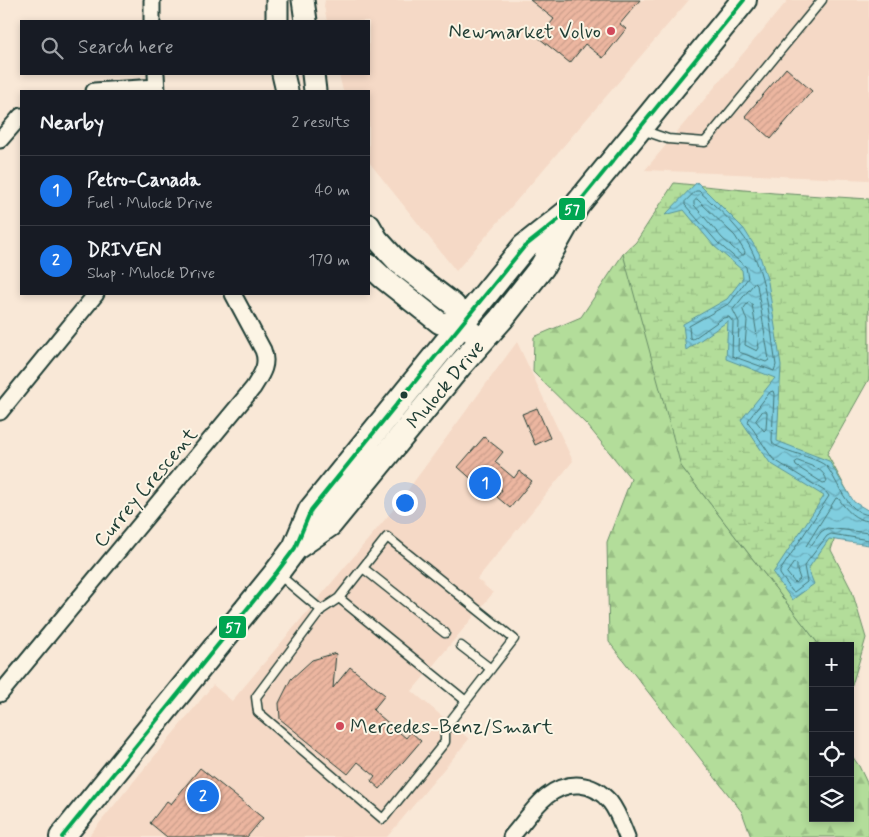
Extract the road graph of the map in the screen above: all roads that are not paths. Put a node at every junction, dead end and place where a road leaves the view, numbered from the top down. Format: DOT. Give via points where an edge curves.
graph roads {
  1 [pos="152,0"];
  2 [pos="277,0"];
  3 [pos="303,0"];
  4 [pos="744,0"];
  5 [pos="822,0"];
  6 [pos="152,20"];
  7 [pos="278,20"];
  8 [pos="306,20"];
  9 [pos="283,75"];
  10 [pos="313,75"];
  11 [pos="156,84"];
  12 [pos="103,90"];
  13 [pos="287,90"];
  14 [pos="315,90"];
  15 [pos="20,117"];
  16 [pos="640,128"];
  17 [pos="0,140"];
  18 [pos="577,205"];
  19 [pos="370,227"];
  20 [pos="370,266"];
  21 [pos="95,295"];
  22 [pos="234,295"];
  23 [pos="461,324"];
  24 [pos="482,340"];
  25 [pos="0,412"];
  26 [pos="294,548"];
  27 [pos="363,568"];
  28 [pos="277,572"];
  29 [pos="340,598"];
  30 [pos="321,610"];
  31 [pos="445,633"];
  32 [pos="461,646"];
  33 [pos="491,669"];
  34 [pos="0,694"];
  35 [pos="466,701"];
  36 [pos="62,837"];
  37 [pos="511,837"];
  38 [pos="627,837"];
  1 -- 6 [label="street"];
  2 -- 7 [label="main road"];
  3 -- 8 [label="main road"];
  4 -- 16 [label="main road, Mulock Drive"];
  5 -- 16 [label="lane" via="705,142 668,139"];
  9 -- 13 [label="main road"];
  10 -- 14 [label="main road"];
  11 -- 12 [label="street"];
  15 -- 17 [label="street"];
  16 -- 18 [label="main road, Mulock Drive"];
  18 -- 23 [label="main road, Mulock Drive" via="524,247"];
  18 -- 24 [label="main road, Mulock Drive" via="542,267"];
  19 -- 23 [label="main road" via="377,240 399,263 454,305"];
  20 -- 23 [label="main road" via="440,323"];
  21 -- 25 [label="street"];
  22 -- 34 [label="street, Currey Crescent" via="266,358 265,368 254,388"];
  23 -- 24 [label="main road"];
  23 -- 26 [label="main road, Mulock Drive" via="310,510"];
  24 -- 26 [label="main road, Mulock Drive" via="330,524"];
  26 -- 28 [label="main road, Mulock Drive"];
  27 -- 29 [label="lane"];
  27 -- 31 [label="lane"];
  27 -- 33 [label="lane" via="387,537 514,639"];
  28 -- 30 [label="lane"];
  28 -- 36 [label="main road, Mulock Drive"];
  29 -- 30 [label="lane"];
  29 -- 35 [label="lane"];
  30 -- 35 [label="lane" via="256,697 258,712 383,819 445,742 445,728"];
  32 -- 33 [label="lane"];
  33 -- 35 [label="lane"];
  37 -- 38 [label="street" via="546,797 569,784 597,790 618,814"];
}
